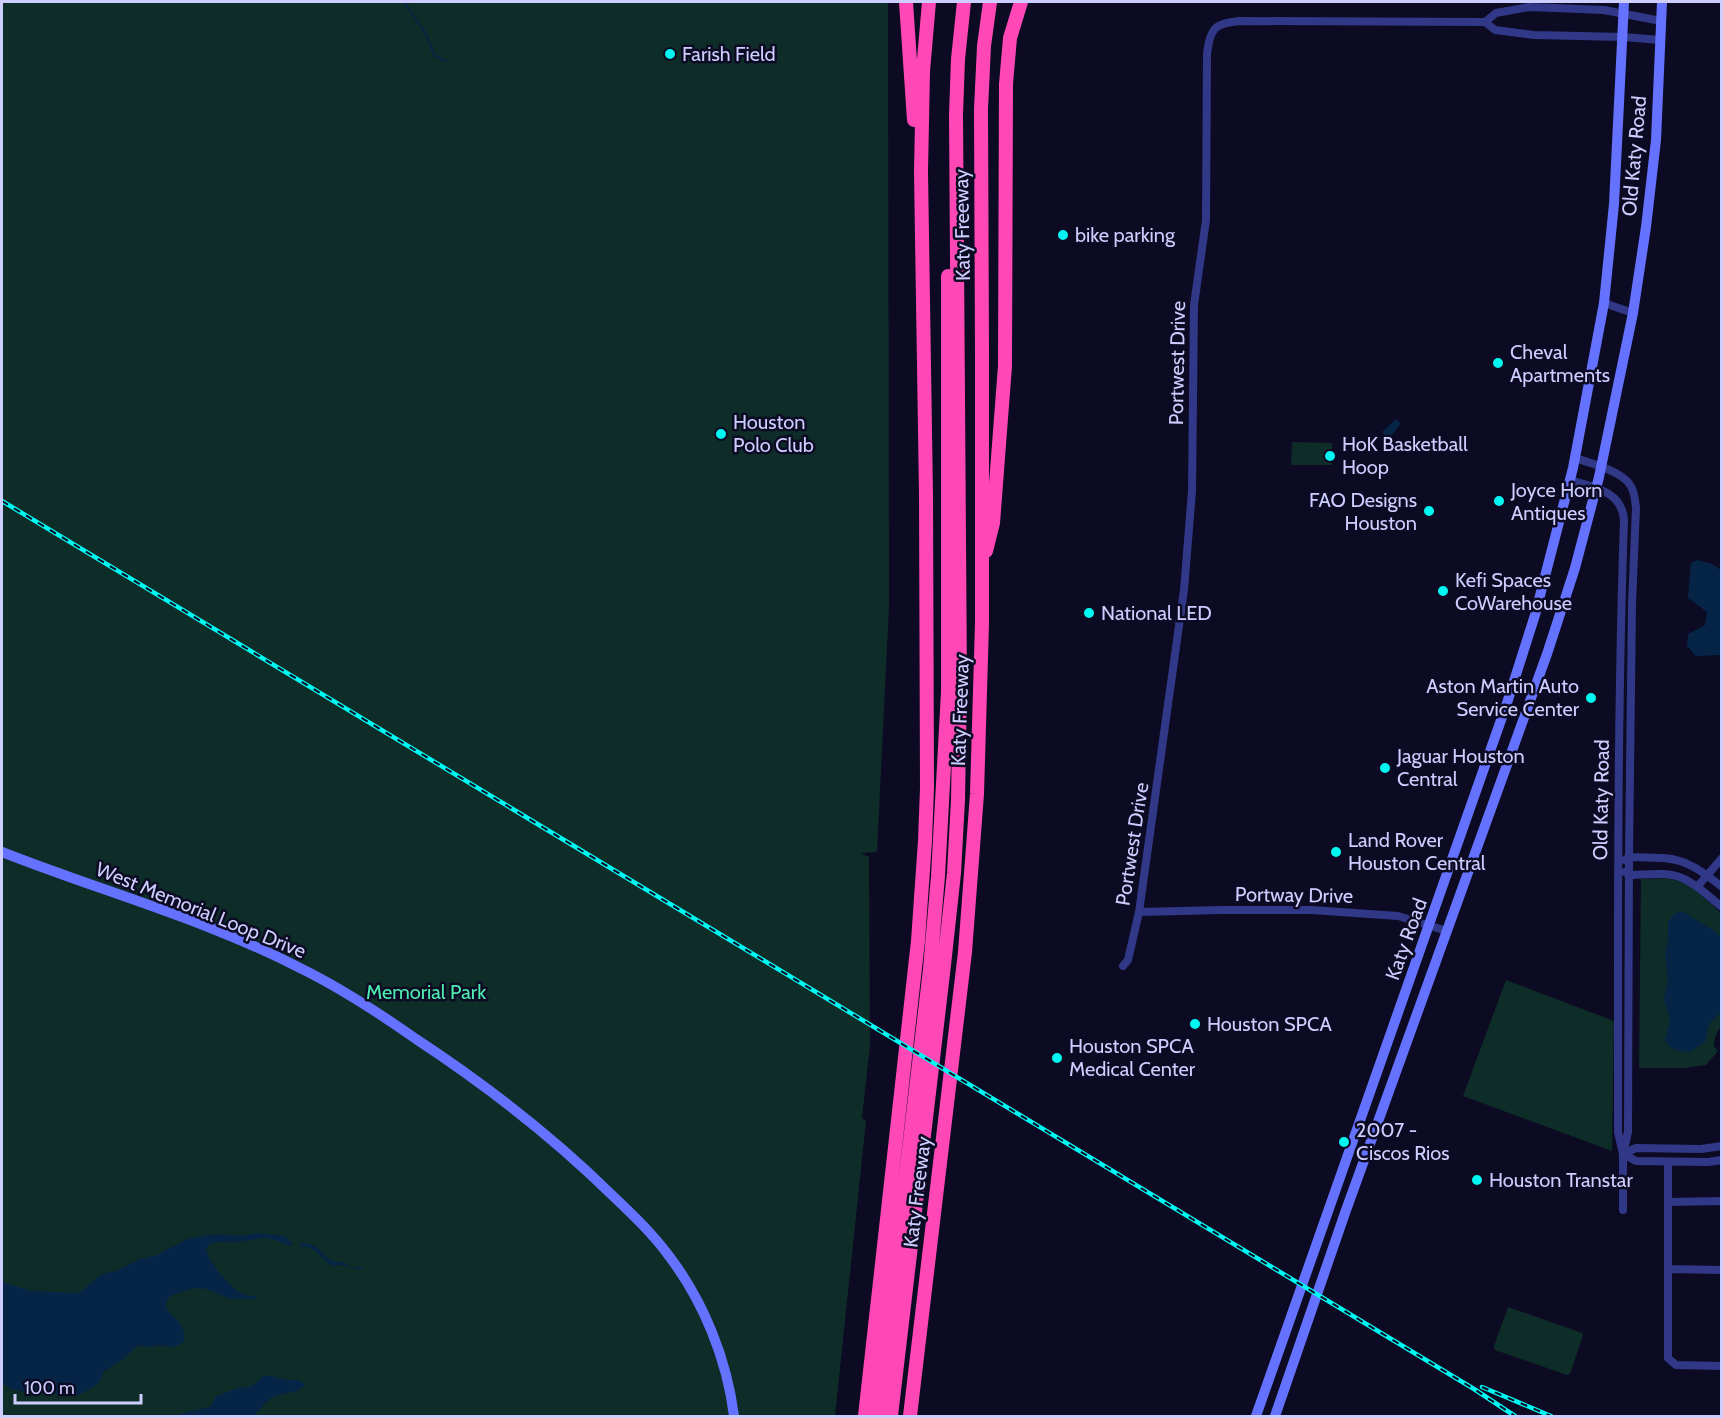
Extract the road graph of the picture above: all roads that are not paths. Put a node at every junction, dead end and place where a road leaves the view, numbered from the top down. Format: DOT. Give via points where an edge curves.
graph roads {
  1 [pos="906,2"];
  2 [pos="929,2"];
  3 [pos="956,2"];
  4 [pos="964,2"];
  5 [pos="985,2"];
  6 [pos="990,2"];
  7 [pos="999,2"];
  8 [pos="1021,2"];
  9 [pos="1624,2"];
  10 [pos="1662,2"];
  11 [pos="1624,15"];
  12 [pos="1661,21"];
  13 [pos="1485,22"];
  14 [pos="1624,37"];
  15 [pos="1660,40"];
  16 [pos="981,90"];
  17 [pos="922,281"];
  18 [pos="1604,303"];
  19 [pos="1633,313"];
  20 [pos="1574,463"];
  21 [pos="1599,477"];
  22 [pos="1570,480"];
  23 [pos="981,573"];
  24 [pos="1620,691"];
  25 [pos="1631,691"];
  26 [pos="2,852"];
  27 [pos="1629,857"];
  28 [pos="1722,858"];
  29 [pos="1619,866"];
  30 [pos="1629,875"];
  31 [pos="1707,875"];
  32 [pos="1697,887"];
  33 [pos="1722,887"];
  34 [pos="1722,907"];
  35 [pos="1139,912"];
  36 [pos="1430,925"];
  37 [pos="1447,931"];
  38 [pos="1417,960"];
  39 [pos="1434,965"];
  40 [pos="1123,966"];
  41 [pos="1618,1013"];
  42 [pos="1628,1013"];
  43 [pos="1374,1082"];
  44 [pos="1392,1084"];
  45 [pos="1722,1146"];
  46 [pos="1678,1149"];
  47 [pos="1623,1154"];
  48 [pos="1722,1160"];
  49 [pos="1668,1162"];
  50 [pos="1678,1162"];
  51 [pos="1722,1201"];
  52 [pos="1668,1202"];
  53 [pos="1623,1210"];
  54 [pos="1669,1269"];
  55 [pos="1722,1270"];
  56 [pos="1722,1366"];
  57 [pos="736,1416"];
  58 [pos="865,1416"];
  59 [pos="878,1416"];
  60 [pos="891,1416"];
  61 [pos="910,1416"];
  62 [pos="1256,1416"];
  63 [pos="1275,1416"];
  1 -- 17 [label="highway"];
  2 -- 17 [label="highway, Katy Freeway" via="922,71"];
  3 -- 59 [label="highway" via="947,114 948,633 943,794 930,969"];
  4 -- 60 [label="highway" via="956,115 958,800 954,873"];
  5 -- 16 [label="highway"];
  6 -- 16 [label="highway, Katy Freeway"];
  7 -- 16 [label="highway" via="988,40"];
  8 -- 23 [label="highway" via="1010,38 1006,84 1005,366 993,523"];
  9 -- 11 [label="main road, Old Katy Road"];
  10 -- 12 [label="main road, Old Katy Road"];
  11 -- 12 [label="street, Portwest Drive"];
  11 -- 13 [label="street, Portwest Drive" via="1604,10 1528,7 1496,13"];
  11 -- 14 [label="main road, Old Katy Road"];
  12 -- 15 [label="main road, Old Katy Road"];
  13 -- 14 [label="street, Portwest Drive" via="1495,30 1534,35"];
  13 -- 35 [label="street, Portwest Drive" via="1225,22 1217,25 1208,42 1206,220 1194,305 1192,497 1183,596"];
  14 -- 15 [label="street, Portwest Drive"];
  14 -- 18 [label="main road, Old Katy Road"];
  15 -- 19 [label="main road, Old Katy Road" via="1656,140"];
  16 -- 23 [label="highway, Katy Freeway"];
  17 -- 58 [label="highway, Katy Freeway" via="927,723 924,862"];
  18 -- 19 [label="street"];
  18 -- 20 [label="main road, Old Katy Road"];
  19 -- 21 [label="main road, Old Katy Road"];
  20 -- 21 [label="street, Old Katy Road"];
  20 -- 22 [label="main road, Katy Road"];
  21 -- 22 [label="street, Old Katy Road"];
  21 -- 24 [label="street, Old Katy Road" via="1604,491 1624,510"];
  21 -- 25 [label="street, Old Katy Road" via="1622,476 1634,494"];
  21 -- 37 [label="main road, Katy Road" via="1547,654"];
  22 -- 36 [label="main road, Katy Road" via="1528,637"];
  23 -- 61 [label="highway, Katy Freeway" via="977,794 965,952"];
  24 -- 25 [label="street"];
  24 -- 29 [label="street, Old Katy Road"];
  25 -- 27 [label="street, Old Katy Road"];
  26 -- 57 [label="main road, West Memorial Loop Drive" via="174,914 300,968 369,1007 489,1089 594,1177 648,1230 670,1258 707,1322 726,1369"];
  27 -- 29 [label="street"];
  27 -- 30 [label="street, Old Katy Road"];
  27 -- 31 [label="street" via="1676,859"];
  28 -- 31 [label="street"];
  29 -- 30 [label="street"];
  29 -- 41 [label="street, Old Katy Road"];
  30 -- 32 [label="street" via="1672,875"];
  30 -- 42 [label="street, Old Katy Road"];
  31 -- 32 [label="street"];
  31 -- 33 [label="street"];
  32 -- 34 [label="street"];
  35 -- 36 [label="street, Portway Drive" via="1312,910 1385,914"];
  35 -- 40 [label="street, Portwest Drive" via="1128,960"];
  36 -- 37 [label="street, Portway Drive"];
  36 -- 38 [label="main road, Katy Road"];
  37 -- 39 [label="main road, Katy Road"];
  38 -- 39 [label="main road"];
  38 -- 43 [label="main road, Katy Road"];
  39 -- 44 [label="main road, Katy Road"];
  41 -- 42 [label="street"];
  41 -- 47 [label="street, Old Katy Road" via="1618,1132"];
  42 -- 47 [label="street, Old Katy Road" via="1628,1132"];
  43 -- 44 [label="main road"];
  43 -- 62 [label="main road, Katy Road"];
  44 -- 63 [label="main road, Katy Road"];
  45 -- 46 [label="street"];
  46 -- 47 [label="street" via="1636,1148"];
  46 -- 50 [label="street"];
  47 -- 49 [label="street" via="1636,1161"];
  47 -- 53 [label="street, Old Katy Road"];
  48 -- 50 [label="street"];
  49 -- 50 [label="street"];
  49 -- 52 [label="street"];
  51 -- 52 [label="street"];
  52 -- 54 [label="street"];
  54 -- 55 [label="street"];
  54 -- 56 [label="street" via="1668,1358 1676,1365"];
}
